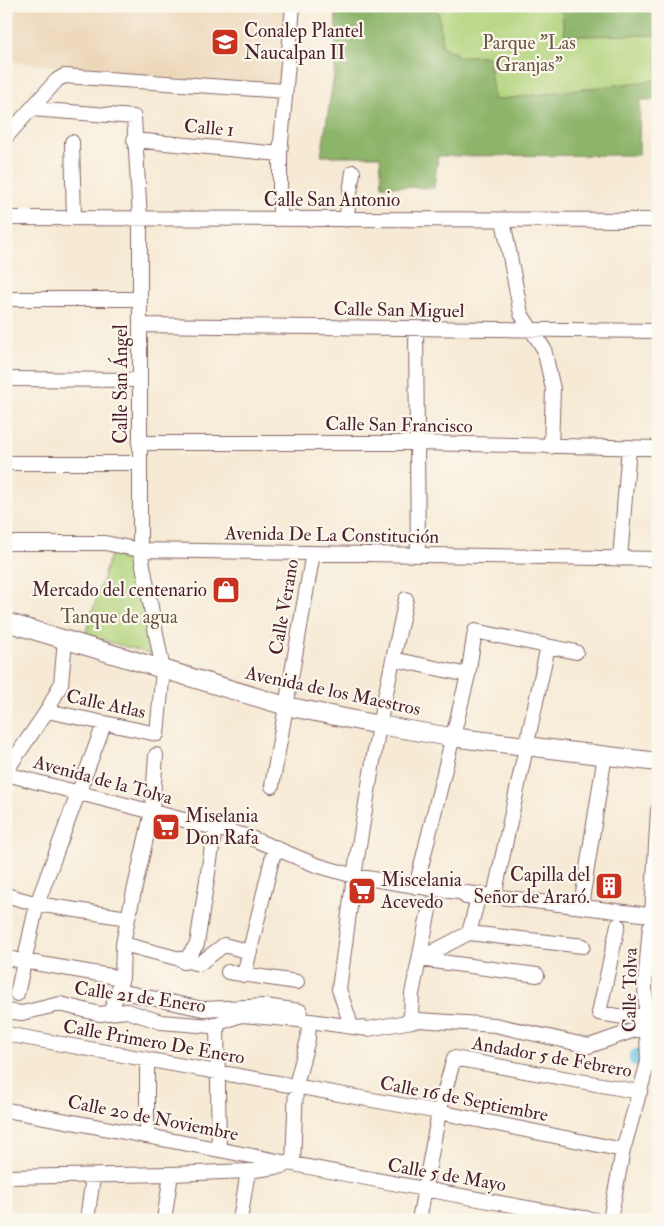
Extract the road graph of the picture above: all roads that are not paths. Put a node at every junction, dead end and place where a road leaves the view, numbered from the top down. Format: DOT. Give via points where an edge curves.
graph roads {
  1 [pos="293,6"];
  2 [pos="285,91"];
  3 [pos="32,109"];
  4 [pos="6,136"];
  5 [pos="134,140"];
  6 [pos="72,142"];
  7 [pos="280,154"];
  8 [pos="353,172"];
  9 [pos="6,218"];
  10 [pos="74,218"];
  11 [pos="140,218"];
  12 [pos="280,219"];
  13 [pos="346,220"];
  14 [pos="503,220"];
  15 [pos="658,220"];
  16 [pos="6,298"];
  17 [pos="140,299"];
  18 [pos="140,326"];
  19 [pos="416,328"];
  20 [pos="531,331"];
  21 [pos="658,331"];
  22 [pos="6,379"];
  23 [pos="139,380"];
  24 [pos="416,443"];
  25 [pos="139,444"];
  26 [pos="550,447"];
  27 [pos="629,447"];
  28 [pos="658,448"];
  29 [pos="6,463"];
  30 [pos="140,463"];
  31 [pos="6,543"];
  32 [pos="140,550"];
  33 [pos="313,553"];
  34 [pos="418,555"];
  35 [pos="620,559"];
  36 [pos="658,560"];
  37 [pos="406,599"];
  38 [pos="6,622"];
  39 [pos="65,640"];
  40 [pos="548,646"];
  41 [pos="576,652"];
  42 [pos="393,659"];
  43 [pos="164,670"];
  44 [pos="468,675"];
  45 [pos="286,706"];
  46 [pos="47,711"];
  47 [pos="104,724"];
  48 [pos="379,726"];
  49 [pos="157,734"];
  50 [pos="451,737"];
  51 [pos="526,746"];
  52 [pos="156,755"];
  53 [pos="605,755"];
  54 [pos="658,762"];
  55 [pos="6,773"];
  56 [pos="272,786"];
  57 [pos="77,794"];
  58 [pos="658,810"];
  59 [pos="152,812"];
  60 [pos="215,828"];
  61 [pos="275,847"];
  62 [pos="354,876"];
  63 [pos="416,886"];
  64 [pos="6,895"];
  65 [pos="459,896"];
  66 [pos="494,896"];
  67 [pos="37,904"];
  68 [pos="430,905"];
  69 [pos="581,906"];
  70 [pos="128,918"];
  71 [pos="653,920"];
  72 [pos="618,925"];
  73 [pos="469,933"];
  74 [pos="123,944"];
  75 [pos="577,945"];
  76 [pos="250,952"];
  77 [pos="6,958"];
  78 [pos="419,959"];
  79 [pos="24,962"];
  80 [pos="184,962"];
  81 [pos="228,972"];
  82 [pos="244,975"];
  83 [pos="537,975"];
  84 [pos="297,982"];
  85 [pos="117,995"];
  86 [pos="20,1003"];
  87 [pos="6,1012"];
  88 [pos="411,1015"];
  89 [pos="434,1019"];
  90 [pos="310,1022"];
  91 [pos="348,1022"];
  92 [pos="217,1024"];
  93 [pos="647,1024"];
  94 [pos="6,1034"];
  95 [pos="589,1038"];
  96 [pos="573,1041"];
  97 [pos="651,1057"];
  98 [pos="147,1060"];
  99 [pos="218,1073"];
  100 [pos="296,1085"];
  101 [pos="640,1092"];
  102 [pos="6,1110"];
  103 [pos="439,1112"];
  104 [pos="147,1135"];
  105 [pos="219,1149"];
  106 [pos="623,1150"];
  107 [pos="293,1164"];
  108 [pos="248,1171"];
  109 [pos="171,1174"];
  110 [pos="6,1177"];
  111 [pos="93,1177"];
  112 [pos="425,1190"];
  113 [pos="88,1220"];
  114 [pos="164,1220"];
  115 [pos="240,1220"];
  116 [pos="419,1220"];
  117 [pos="595,1220"];
  118 [pos="610,1220"];
  1 -- 2 [label="street"];
  2 -- 3 [label="street" via="71,75 57,80"];
  2 -- 7 [label="street"];
  3 -- 4 [label="street"];
  3 -- 5 [label="street, Calle San Ángel" via="134,117"];
  5 -- 7 [label="street, Calle 1"];
  5 -- 11 [label="street, Calle San Ángel"];
  6 -- 10 [label="street"];
  7 -- 12 [label="street"];
  8 -- 13 [label="street"];
  9 -- 10 [label="street, Calle San Antonio"];
  10 -- 11 [label="street, Calle San Antonio"];
  11 -- 12 [label="street, Calle San Antonio"];
  11 -- 17 [label="street, Calle San Ángel"];
  12 -- 13 [label="street, Calle San Antonio"];
  13 -- 14 [label="street, Calle San Antonio"];
  14 -- 15 [label="street, Calle San Antonio"];
  14 -- 20 [label="street" via="521,314"];
  16 -- 17 [label="street"];
  17 -- 18 [label="street, Calle San Ángel"];
  18 -- 19 [label="street, Calle San Miguel"];
  18 -- 23 [label="street, Calle San Ángel"];
  19 -- 20 [label="street, Calle San Miguel"];
  19 -- 24 [label="street"];
  20 -- 21 [label="street, Calle San Miguel"];
  20 -- 26 [label="street" via="544,349 553,389"];
  22 -- 23 [label="street"];
  23 -- 25 [label="street, Calle San Ángel"];
  24 -- 25 [label="street, Calle San Francisco"];
  24 -- 26 [label="street, Calle San Francisco"];
  24 -- 34 [label="street"];
  25 -- 30 [label="street, Calle San Ángel"];
  26 -- 27 [label="street, Calle San Francisco"];
  27 -- 28 [label="street, Calle San Francisco"];
  27 -- 35 [label="street"];
  29 -- 30 [label="street"];
  30 -- 32 [label="street, Calle San Ángel"];
  31 -- 32 [label="street, Avenida De La Constitución" via="105,543"];
  32 -- 33 [label="street, Avenida De La Constitución"];
  32 -- 43 [label="street, Calle San Ángel"];
  33 -- 34 [label="street, Avenida De La Constitución"];
  33 -- 45 [label="street, Calle Verano"];
  34 -- 35 [label="street, Avenida De La Constitución"];
  35 -- 36 [label="street, Avenida De La Constitución"];
  37 -- 42 [label="street"];
  38 -- 39 [label="main road, Avenida de los Maestros"];
  39 -- 43 [label="main road, Avenida de los Maestros"];
  39 -- 46 [label="street" via="61,684"];
  40 -- 41 [label="street"];
  40 -- 44 [label="street" via="475,631"];
  40 -- 51 [label="street"];
  42 -- 44 [label="street"];
  42 -- 48 [label="street"];
  43 -- 45 [label="main road, Avenida de los Maestros"];
  43 -- 49 [label="street, Calle San Ángel"];
  44 -- 50 [label="street"];
  45 -- 48 [label="main road, Avenida de los Maestros"];
  45 -- 56 [label="street, Calle Verano"];
  46 -- 47 [label="street, Calle Atlas"];
  46 -- 55 [label="street"];
  47 -- 49 [label="street, Calle Atlas"];
  47 -- 57 [label="street"];
  48 -- 50 [label="main road, Avenida de los Maestros"];
  48 -- 62 [label="street"];
  50 -- 51 [label="main road, Avenida de los Maestros"];
  50 -- 63 [label="street"];
  51 -- 53 [label="main road, Avenida de los Maestros"];
  51 -- 66 [label="street"];
  52 -- 59 [label="street"];
  53 -- 54 [label="main road, Avenida de los Maestros"];
  53 -- 69 [label="street"];
  55 -- 57 [label="street, Avenida de la Tolva"];
  57 -- 59 [label="street, Avenida de la Tolva"];
  57 -- 67 [label="street"];
  58 -- 71 [label="street, Calle Tolva"];
  59 -- 60 [label="street, Avenida de la Tolva"];
  59 -- 70 [label="street"];
  60 -- 61 [label="street, Avenida de la Tolva"];
  60 -- 80 [label="street" via="197,944"];
  61 -- 62 [label="street, Avenida de la Tolva" via="316,865"];
  61 -- 76 [label="street"];
  62 -- 63 [label="street, Avenida de la Tolva"];
  62 -- 91 [label="street" via="339,989"];
  63 -- 66 [label="street, Avenida de la Tolva"];
  64 -- 67 [label="street"];
  65 -- 73 [label="street" via="478,898"];
  66 -- 69 [label="street, Avenida de la Tolva"];
  67 -- 70 [label="street"];
  67 -- 79 [label="street"];
  68 -- 78 [label="street"];
  69 -- 71 [label="street, Avenida de la Tolva"];
  70 -- 74 [label="street"];
  71 -- 93 [label="street, Calle Tolva" via="645,983"];
  72 -- 93 [label="street" via="599,1013"];
  73 -- 75 [label="street"];
  73 -- 78 [label="street"];
  74 -- 80 [label="street"];
  74 -- 85 [label="street"];
  76 -- 80 [label="street" via="224,945 199,964"];
  76 -- 82 [label="street"];
  77 -- 79 [label="street"];
  78 -- 83 [label="street"];
  78 -- 88 [label="street"];
  79 -- 85 [label="street"];
  79 -- 86 [label="street"];
  81 -- 82 [label="street"];
  82 -- 84 [label="street"];
  85 -- 86 [label="street, Calle 21 de Enero" via="100,1014 60,1004"];
  85 -- 91 [label="street" via="202,1010 265,1006"];
  85 -- 92 [label="street, Calle 21 de Enero" via="127,1010 161,1022"];
  86 -- 87 [label="street, Calle 21 de Enero"];
  88 -- 89 [label="street"];
  88 -- 91 [label="street"];
  89 -- 91 [label="street, Calle 21 de Enero" via="368,1029"];
  89 -- 96 [label="street" via="496,1018"];
  90 -- 100 [label="street"];
  91 -- 92 [label="street, Calle 21 de Enero" via="241,1015"];
  92 -- 99 [label="street"];
  93 -- 96 [label="street" via="589,1046"];
  93 -- 97 [label="street, Calle Tolva"];
  94 -- 98 [label="street, Calle Primero De Enero"];
  95 -- 96 [label="street"];
  97 -- 101 [label="street, Calle Tolva"];
  98 -- 99 [label="street, Calle Primero De Enero"];
  98 -- 104 [label="street"];
  99 -- 100 [label="street, Calle Primero De Enero"];
  99 -- 105 [label="street"];
  100 -- 103 [label="street, Calle 16 de Septiembre"];
  100 -- 107 [label="street"];
  101 -- 103 [label="street, Andador 5 de Febrero" via="454,1058"];
  101 -- 106 [label="street, Calle Tolva"];
  102 -- 104 [label="street, Calle 20 de Noviembre"];
  103 -- 106 [label="street, Calle 16 de Septiembre"];
  103 -- 112 [label="street"];
  104 -- 105 [label="street, Calle 20 de Noviembre"];
  105 -- 107 [label="street, Calle 20 de Noviembre"];
  106 -- 118 [label="street, Calle Tolva"];
  107 -- 108 [label="street"];
  107 -- 112 [label="street, Calle 5 de Mayo"];
  108 -- 109 [label="street"];
  108 -- 115 [label="street"];
  109 -- 111 [label="street"];
  109 -- 114 [label="street"];
  110 -- 111 [label="street"];
  111 -- 113 [label="street"];
  112 -- 116 [label="street"];
  112 -- 117 [label="street, Calle 5 de Mayo"];
}
